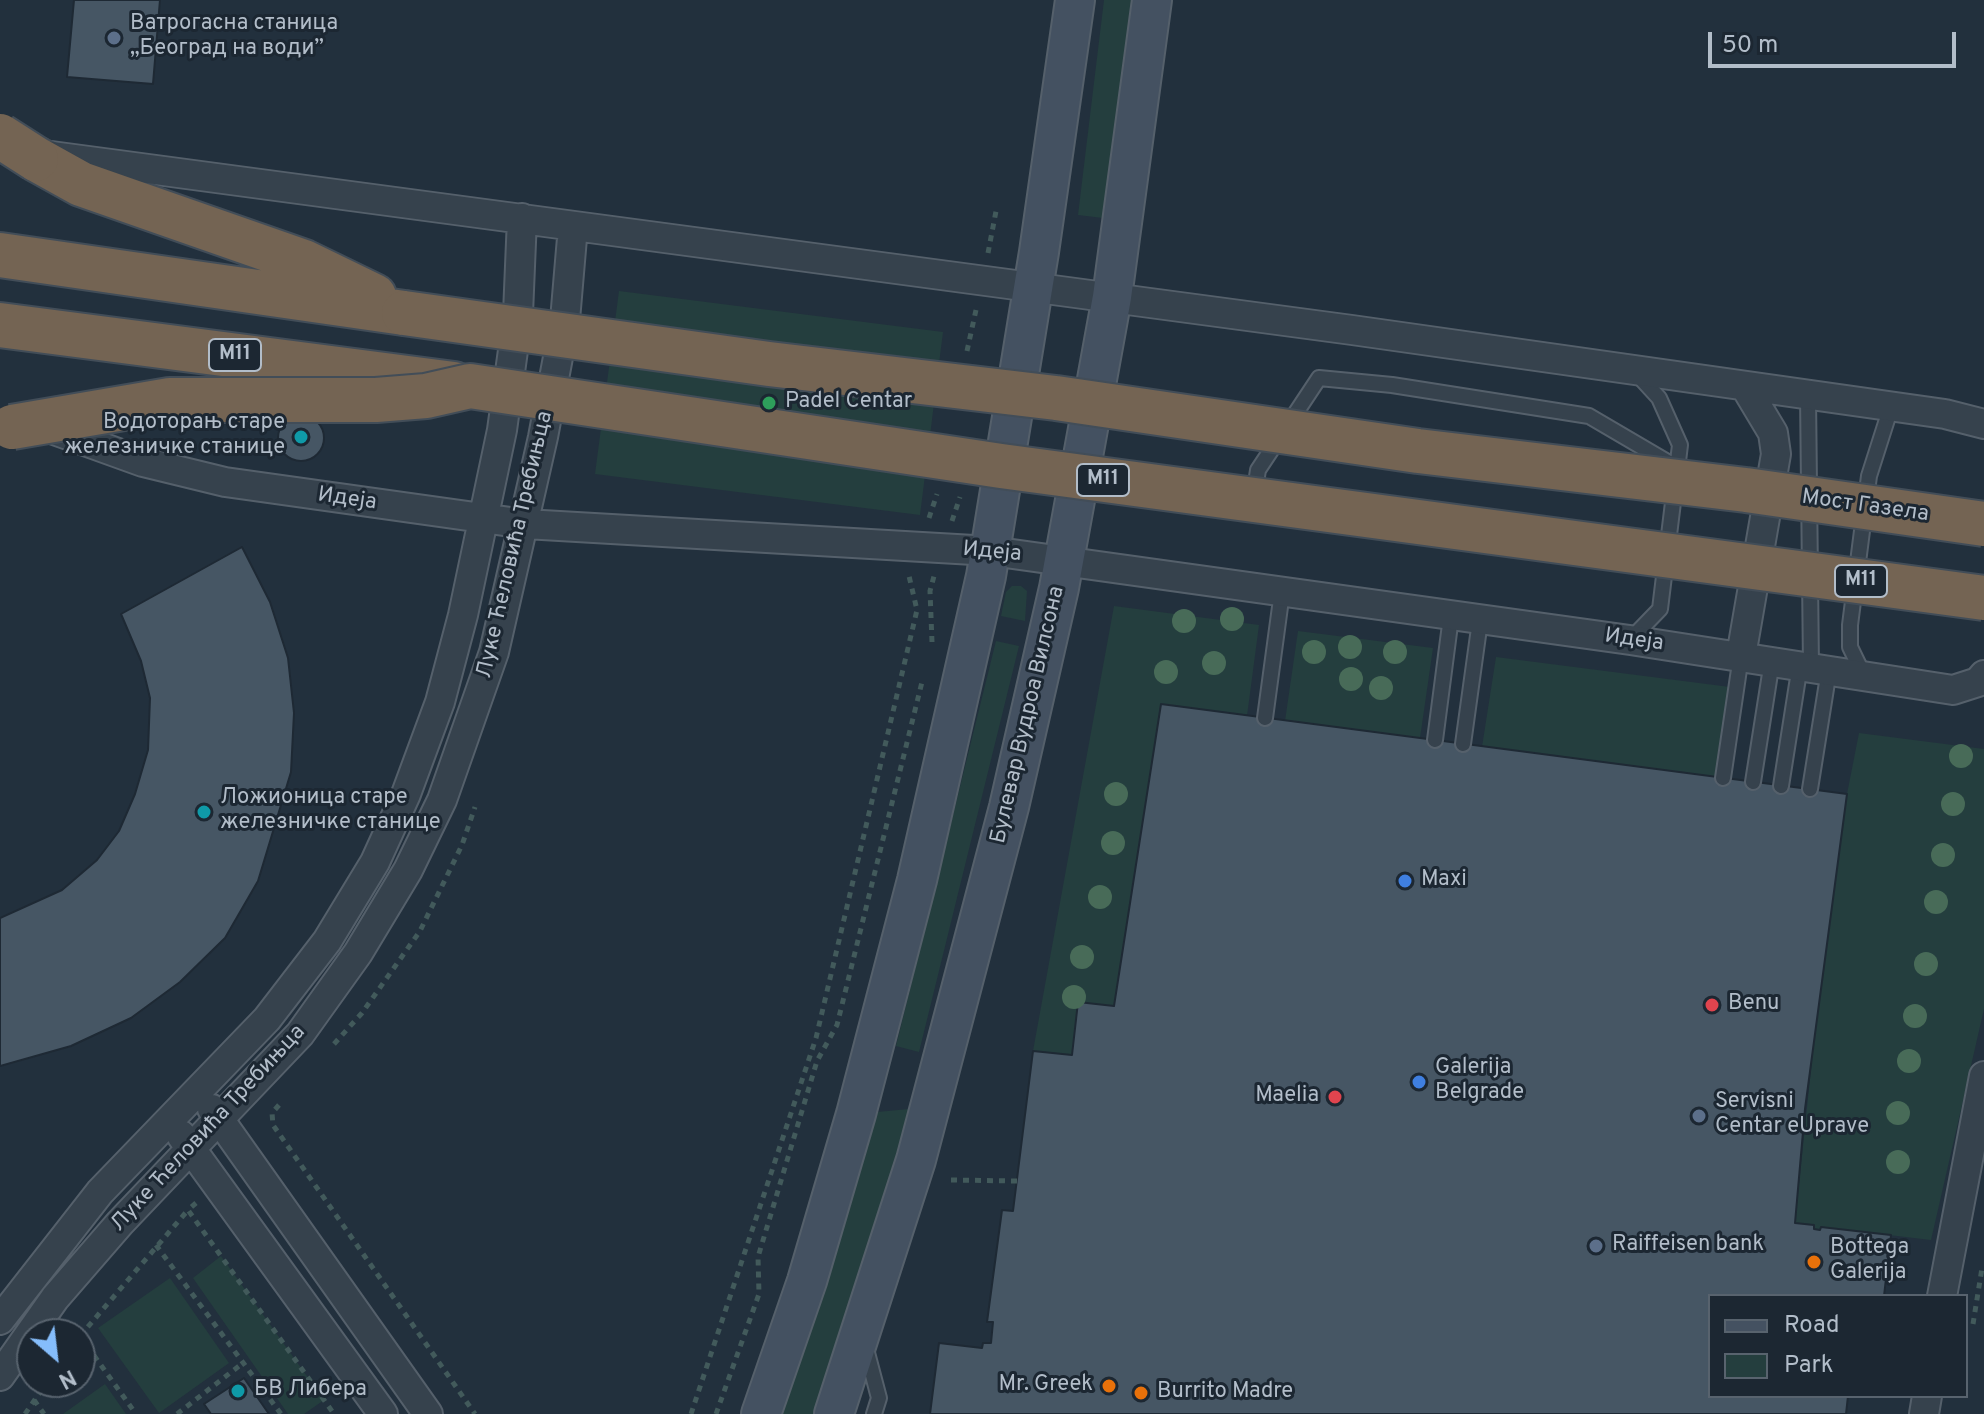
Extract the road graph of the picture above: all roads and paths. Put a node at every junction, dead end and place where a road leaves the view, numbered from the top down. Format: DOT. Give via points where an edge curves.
graph roads {
  1 [pos="1075,0"];
  2 [pos="1152,0"];
  3 [pos="0,136"];
  4 [pos="0,150"];
  5 [pos="997,206"];
  6 [pos="522,218"];
  7 [pos="573,226"];
  8 [pos="0,255"];
  9 [pos="982,282"];
  10 [pos="1034,288"];
  11 [pos="1112,297"];
  12 [pos="404,313"];
  13 [pos="0,325"];
  14 [pos="1635,371"];
  15 [pos="470,386"];
  16 [pos="1746,388"];
  17 [pos="1808,395"];
  18 [pos="1891,407"];
  19 [pos="0,412"];
  20 [pos="1984,424"];
  21 [pos="0,430"];
  22 [pos="1679,470"];
  23 [pos="1004,478"];
  24 [pos="962,482"];
  25 [pos="1077,489"];
  26 [pos="1207,510"];
  27 [pos="1251,517"];
  28 [pos="483,518"];
  29 [pos="525,524"];
  30 [pos="1984,524"];
  31 [pos="1478,546"];
  32 [pos="942,550"];
  33 [pos="991,551"];
  34 [pos="1064,561"];
  35 [pos="1667,570"];
  36 [pos="908,573"];
  37 [pos="1282,592"];
  38 [pos="1984,598"];
  39 [pos="1451,617"];
  40 [pos="1480,621"];
  41 [pos="1630,640"];
  42 [pos="929,656"];
  43 [pos="1741,656"];
  44 [pos="1772,661"];
  45 [pos="1813,668"];
  46 [pos="925,671"];
  47 [pos="1864,676"];
  48 [pos="1982,680"];
  49 [pos="1265,718"];
  50 [pos="1435,740"];
  51 [pos="1463,744"];
  52 [pos="1723,778"];
  53 [pos="1753,782"];
  54 [pos="1781,786"];
  55 [pos="1810,789"];
  56 [pos="1984,1076"];
  57 [pos="199,1092"];
  58 [pos="170,1121"];
  59 [pos="221,1121"];
  60 [pos="273,1125"];
  61 [pos="192,1150"];
  62 [pos="951,1180"];
  63 [pos="1017,1181"];
  64 [pos="188,1210"];
  65 [pos="156,1245"];
  66 [pos="1982,1268"];
  67 [pos="1942,1294"];
  68 [pos="1978,1299"];
  69 [pos="1984,1303"];
  70 [pos="95,1318"];
  71 [pos="0,1320"];
  72 [pos="1973,1324"];
  73 [pos="863,1334"];
  74 [pos="96,1358"];
  75 [pos="243,1363"];
  76 [pos="0,1376"];
  77 [pos="34,1400"];
  78 [pos="25,1414"];
  79 [pos="44,1414"];
  80 [pos="136,1414"];
  81 [pos="177,1414"];
  82 [pos="281,1414"];
  83 [pos="383,1414"];
  84 [pos="428,1414"];
  85 [pos="475,1414"];
  86 [pos="691,1414"];
  87 [pos="716,1414"];
  88 [pos="761,1414"];
  89 [pos="834,1414"];
  90 [pos="874,1414"];
  1 -- 10 [label="main road"];
  2 -- 11 [label="main road, Булевар Вудроа Вилсона"];
  3 -- 12 [label="highway, bridge" via="81,184 304,262"];
  4 -- 6 [label="street"];
  5 -- 9 [label="path"];
  6 -- 7 [label="street"];
  6 -- 28 [label="street, Луке Ћеловића Требињца" via="518,314"];
  7 -- 9 [label="street"];
  7 -- 29 [label="street, Луке Ћеловића Требињца" via="565,320"];
  8 -- 12 [label="highway, Мост Газела"];
  9 -- 10 [label="street"];
  10 -- 11 [label="street"];
  10 -- 23 [label="main road"];
  11 -- 14 [label="street"];
  11 -- 25 [label="main road, Булевар Вудроа Вилсона"];
  12 -- 30 [label="highway, Мост Газела, bridge"];
  13 -- 15 [label="highway, M11"];
  14 -- 16 [label="street"];
  14 -- 22 [label="lane" via="1674,426"];
  15 -- 21 [label="highway, bridge" via="376,400 170,400"];
  15 -- 38 [label="highway, M11, bridge" via="1001,466"];
  16 -- 17 [label="street"];
  16 -- 43 [label="street" via="1773,433 1776,454"];
  17 -- 18 [label="street"];
  17 -- 45 [label="lane"];
  18 -- 20 [label="street"];
  18 -- 47 [label="lane" via="1869,476 1850,625 1850,647"];
  19 -- 28 [label="street, Идеја" via="143,462 225,482"];
  22 -- 27 [label="lane" via="1589,416 1319,378 1258,470"];
  22 -- 35 [label="lane"];
  23 -- 25 [label="lane"];
  23 -- 33 [label="main road"];
  24 -- 32 [label="path"];
  25 -- 26 [label="lane"];
  25 -- 34 [label="main road, Булевар Вудроа Вилсона"];
  28 -- 29 [label="street, Идеја"];
  28 -- 57 [label="street, Луке Ћеловића Требињца" via="440,702 375,862 327,941 276,1008"];
  29 -- 32 [label="street, Идеја"];
  29 -- 59 [label="street, Луке Ћеловића Требињца" via="494,652 442,800 408,870 300,1034"];
  31 -- 35 [label="lane"];
  32 -- 33 [label="street, Идеја"];
  32 -- 42 [label="path" via="930,591"];
  33 -- 34 [label="street, Идеја"];
  33 -- 88 [label="main road" via="917,880 856,1114"];
  34 -- 37 [label="street, Идеја"];
  34 -- 73 [label="main road, Булевар Вудроа Вилсона" via="1001,836 916,1160"];
  35 -- 41 [label="lane" via="1660,609"];
  36 -- 86 [label="path" via="917,610 816,1038"];
  37 -- 39 [label="street, Идеја"];
  37 -- 49 [label="lane"];
  39 -- 40 [label="street, Идеја"];
  39 -- 50 [label="lane"];
  40 -- 41 [label="street, Идеја"];
  40 -- 51 [label="lane"];
  41 -- 43 [label="street, Идеја"];
  43 -- 44 [label="street, Идеја"];
  43 -- 52 [label="lane"];
  44 -- 45 [label="street, Идеја"];
  44 -- 53 [label="lane"];
  45 -- 47 [label="street, Идеја"];
  45 -- 54 [label="lane"];
  45 -- 55 [label="lane"];
  46 -- 87 [label="path" via="837,1025 817,1061 758,1257 759,1294"];
  47 -- 48 [label="street, Идеја" via="1953,690"];
  56 -- 67 [label="street"];
  57 -- 58 [label="street, Луке Ћеловића Требињца"];
  57 -- 59 [label="street"];
  58 -- 61 [label="street"];
  58 -- 71 [label="street, Луке Ћеловића Требињца" via="100,1192"];
  59 -- 61 [label="street, Луке Ћеловића Требињца"];
  59 -- 84 [label="street"];
  60 -- 85 [label="path"];
  61 -- 76 [label="street, Луке Ћеловића Требињца" via="55,1298"];
  61 -- 83 [label="street"];
  62 -- 63 [label="path"];
  64 -- 65 [label="path"];
  65 -- 70 [label="path"];
  65 -- 75 [label="path"];
  66 -- 68 [label="path"];
  68 -- 69 [label="path"];
  68 -- 72 [label="path"];
  73 -- 89 [label="main road, Булевар Вудроа Вилсона"];
  73 -- 90 [label="lane" via="879,1398"];
  74 -- 80 [label="path"];
  75 -- 81 [label="path"];
  75 -- 82 [label="path"];
  77 -- 78 [label="path"];
  77 -- 79 [label="path"];
}
